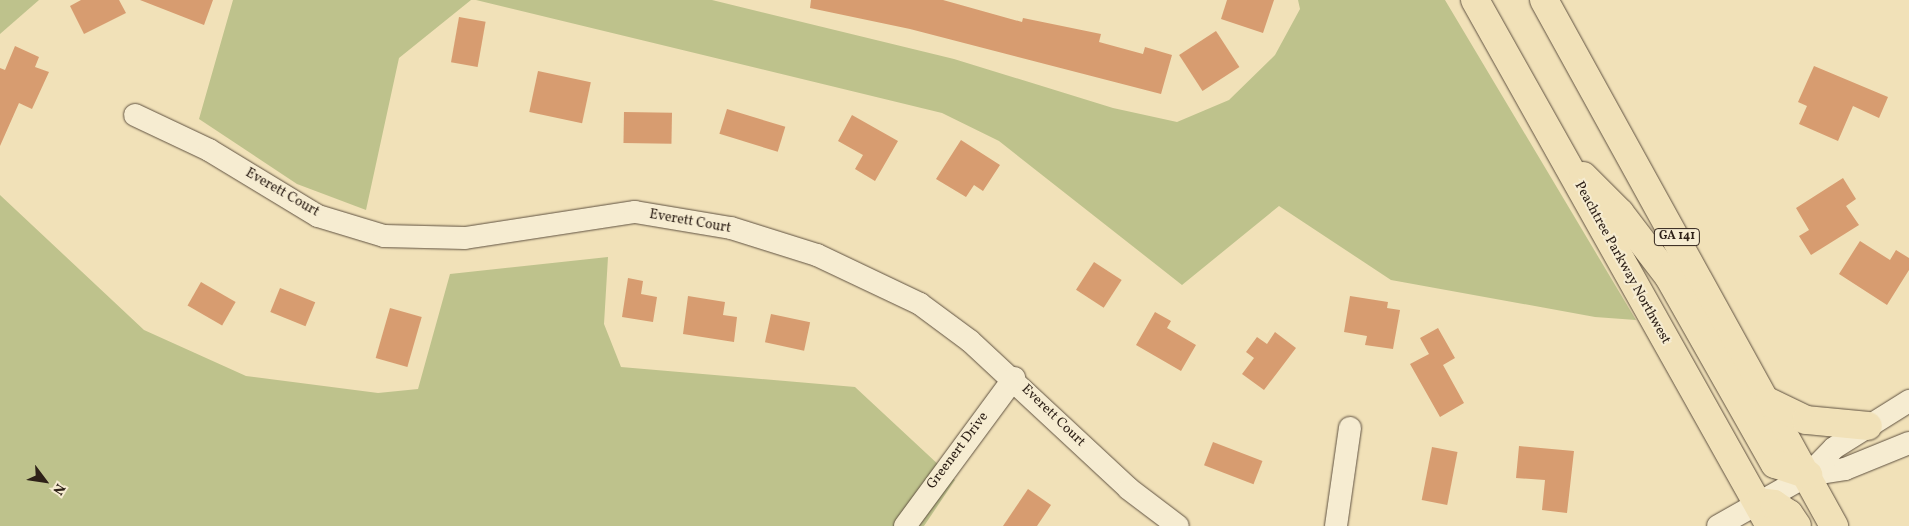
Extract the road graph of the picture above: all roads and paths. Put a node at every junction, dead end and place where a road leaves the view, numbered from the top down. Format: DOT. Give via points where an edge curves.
graph roads {
  1 [pos="1475,0"];
  2 [pos="1544,0"];
  3 [pos="135,115"];
  4 [pos="1564,160"];
  5 [pos="1014,378"];
  6 [pos="1909,401"];
  7 [pos="1769,402"];
  8 [pos="1868,426"];
  9 [pos="1350,428"];
  10 [pos="1909,443"];
  11 [pos="1808,475"];
  12 [pos="1758,502"];
  13 [pos="905,526"];
  14 [pos="1178,526"];
  15 [pos="1336,526"];
  16 [pos="1718,526"];
  17 [pos="1770,526"];
  18 [pos="1797,526"];
  19 [pos="1834,526"];
  1 -- 4 [label="highway, Peachtree Parkway Northwest"];
  2 -- 7 [label="highway, GA 141"];
  3 -- 5 [label="street, Everett Court" via="209,150 318,216 384,236 465,238 635,212 731,228 817,255 869,276 920,304"];
  4 -- 11 [label="highway" via="1620,213 1660,264 1775,464 1791,473"];
  4 -- 12 [label="highway, Peachtree Parkway Northwest"];
  5 -- 13 [label="street, Greenert Drive" via="911,513"];
  5 -- 14 [label="street, Everett Court" via="1129,489"];
  6 -- 8 [label="street"];
  7 -- 8 [label="highway" via="1806,420"];
  7 -- 11 [label="highway, GA 141"];
  8 -- 11 [label="street" via="1834,448"];
  9 -- 15 [label="street"];
  10 -- 11 [label="street" via="1845,469"];
  11 -- 12 [label="street"];
  11 -- 19 [label="highway, GA 141"];
  12 -- 16 [label="street"];
  12 -- 17 [label="highway, Peachtree Parkway Northwest"];
  12 -- 18 [label="highway" via="1774,504 1789,514"];
}
